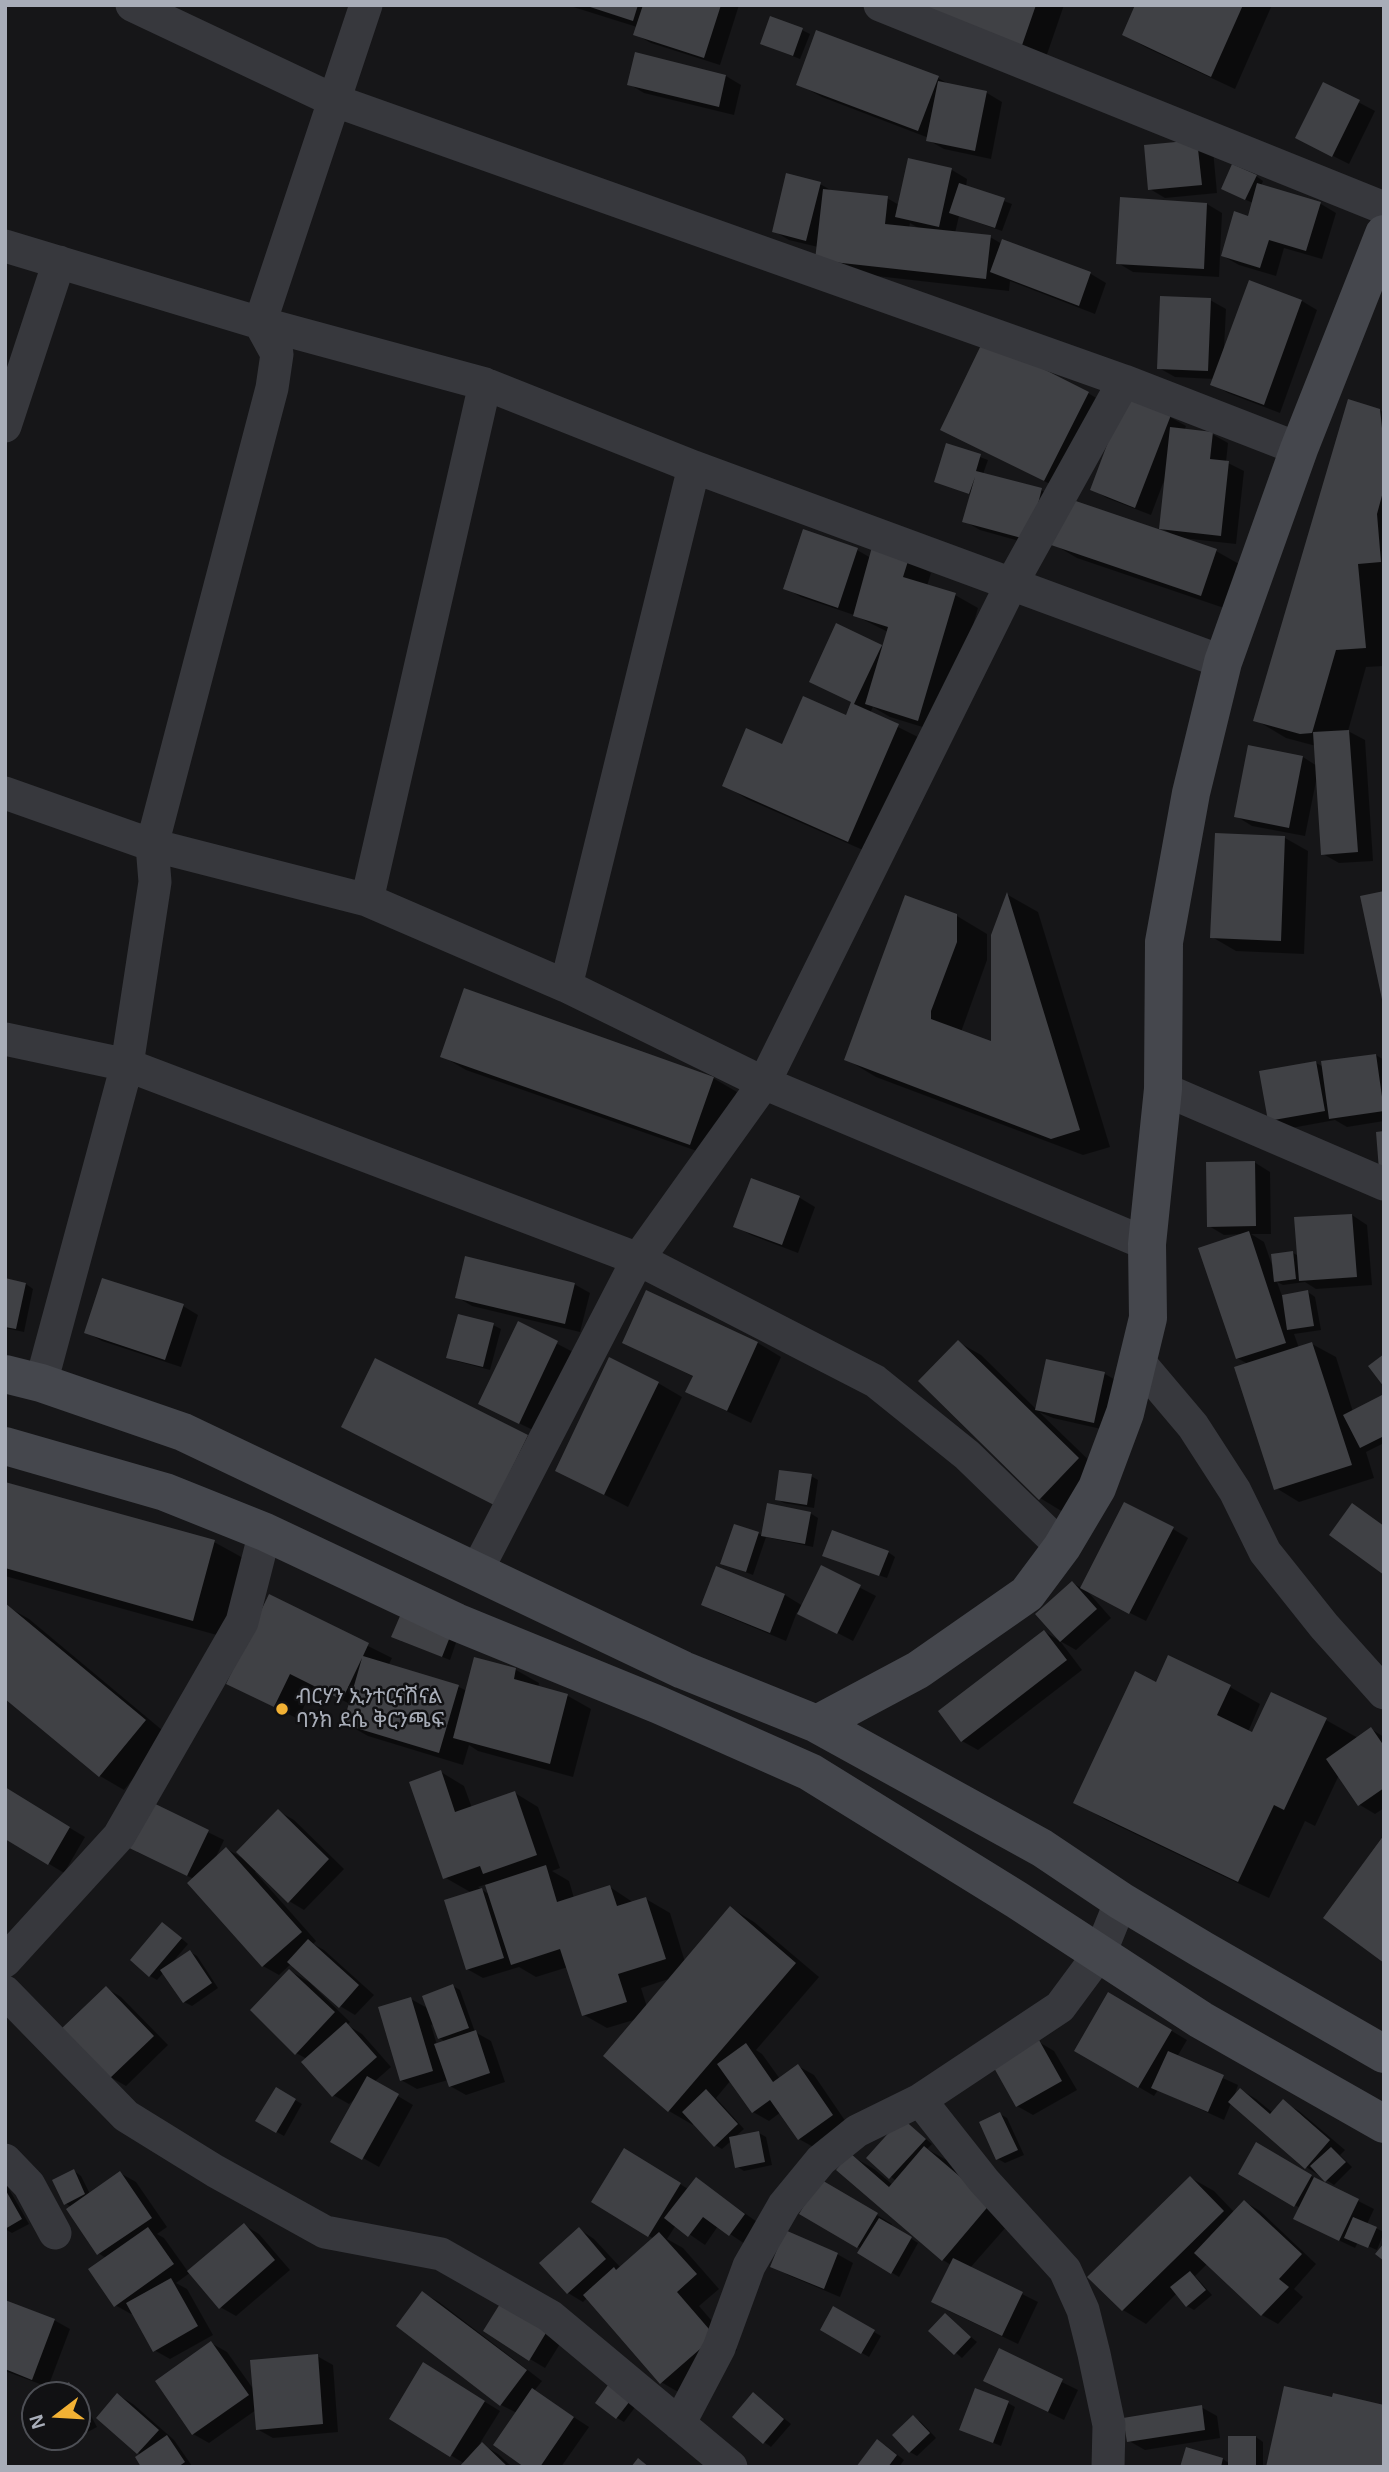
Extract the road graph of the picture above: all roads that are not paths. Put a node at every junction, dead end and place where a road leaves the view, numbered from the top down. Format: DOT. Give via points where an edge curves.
graph roads {
  1 [pos="132,5"];
  2 [pos="366,5"];
  3 [pos="880,5"];
  4 [pos="333,100"];
  5 [pos="1384,208"];
  6 [pos="1384,234"];
  7 [pos="5,246"];
  8 [pos="59,262"];
  9 [pos="260,323"];
  10 [pos="1125,381"];
  11 [pos="485,384"];
  12 [pos="5,426"];
  13 [pos="1299,449"];
  14 [pos="694,467"];
  15 [pos="1012,583"];
  16 [pos="1223,662"];
  17 [pos="5,793"];
  18 [pos="152,845"];
  19 [pos="367,900"];
  20 [pos="566,986"];
  21 [pos="5,1039"];
  22 [pos="127,1065"];
  23 [pos="764,1083"];
  24 [pos="1163,1089"];
  25 [pos="1384,1184"];
  26 [pos="1147,1244"];
  27 [pos="638,1259"];
  28 [pos="1138,1361"];
  29 [pos="23,1379"];
  30 [pos="5,1446"];
  31 [pos="265,1532"];
  32 [pos="1062,1547"];
  33 [pos="476,1572"];
  34 [pos="1384,1693"];
  35 [pos="817,1724"];
  36 [pos="1121,1901"];
  37 [pos="1100,1952"];
  38 [pos="5,1961"];
  39 [pos="5,1992"];
  40 [pos="1350,2036"];
  41 [pos="1384,2054"];
  42 [pos="1324,2088"];
  43 [pos="920,2100"];
  44 [pos="1384,2124"];
  45 [pos="5,2160"];
  46 [pos="55,2233"];
  47 [pos="679,2424"];
  48 [pos="731,2467"];
  49 [pos="1108,2467"];
  1 -- 4 [label="street"];
  2 -- 4 [label="street"];
  3 -- 5 [label="street"];
  4 -- 9 [label="street"];
  4 -- 10 [label="street"];
  6 -- 13 [label="street"];
  7 -- 8 [label="street"];
  8 -- 9 [label="street"];
  8 -- 12 [label="street"];
  9 -- 11 [label="street"];
  9 -- 18 [label="street" via="277,354 272,388"];
  10 -- 13 [label="street"];
  10 -- 15 [label="street"];
  11 -- 14 [label="street"];
  11 -- 19 [label="street"];
  13 -- 16 [label="street"];
  14 -- 15 [label="street"];
  14 -- 20 [label="street"];
  15 -- 16 [label="street"];
  15 -- 23 [label="street"];
  16 -- 24 [label="street" via="1191,793 1164,942"];
  17 -- 18 [label="street"];
  18 -- 19 [label="street"];
  18 -- 22 [label="street" via="155,883"];
  19 -- 20 [label="street"];
  20 -- 23 [label="street"];
  21 -- 22 [label="street"];
  22 -- 27 [label="street"];
  22 -- 29 [label="street"];
  23 -- 26 [label="street"];
  23 -- 27 [label="street"];
  24 -- 25 [label="street"];
  24 -- 26 [label="street"];
  26 -- 28 [label="street" via="1148,1318"];
  27 -- 32 [label="street" via="875,1381 967,1455"];
  27 -- 33 [label="street"];
  28 -- 32 [label="street" via="1125,1413 1097,1488"];
  28 -- 34 [label="street" via="1193,1426 1235,1491 1265,1552"];
  29 -- 33 [label="street" via="183,1432"];
  30 -- 31 [label="street" via="165,1492"];
  31 -- 37 [label="street" via="456,1622 659,1704 810,1772"];
  31 -- 38 [label="street" via="242,1622 119,1836"];
  32 -- 35 [label="street" via="1027,1594 918,1670"];
  33 -- 35 [label="street" via="683,1670"];
  35 -- 36 [label="street" via="1042,1848"];
  36 -- 37 [label="street"];
  36 -- 40 [label="street"];
  37 -- 42 [label="street" via="1201,2020"];
  37 -- 43 [label="street" via="1060,2007"];
  39 -- 47 [label="street" via="126,2116 325,2232 441,2254 550,2316"];
  40 -- 41 [label="street"];
  40 -- 42 [label="street"];
  42 -- 44 [label="street"];
  43 -- 47 [label="street" via="857,2132 821,2160 784,2205 749,2266 719,2348"];
  43 -- 49 [label="street" via="984,2181 1065,2270 1083,2310 1109,2425"];
  45 -- 46 [label="street" via="29,2185"];
  47 -- 48 [label="street"];
}
